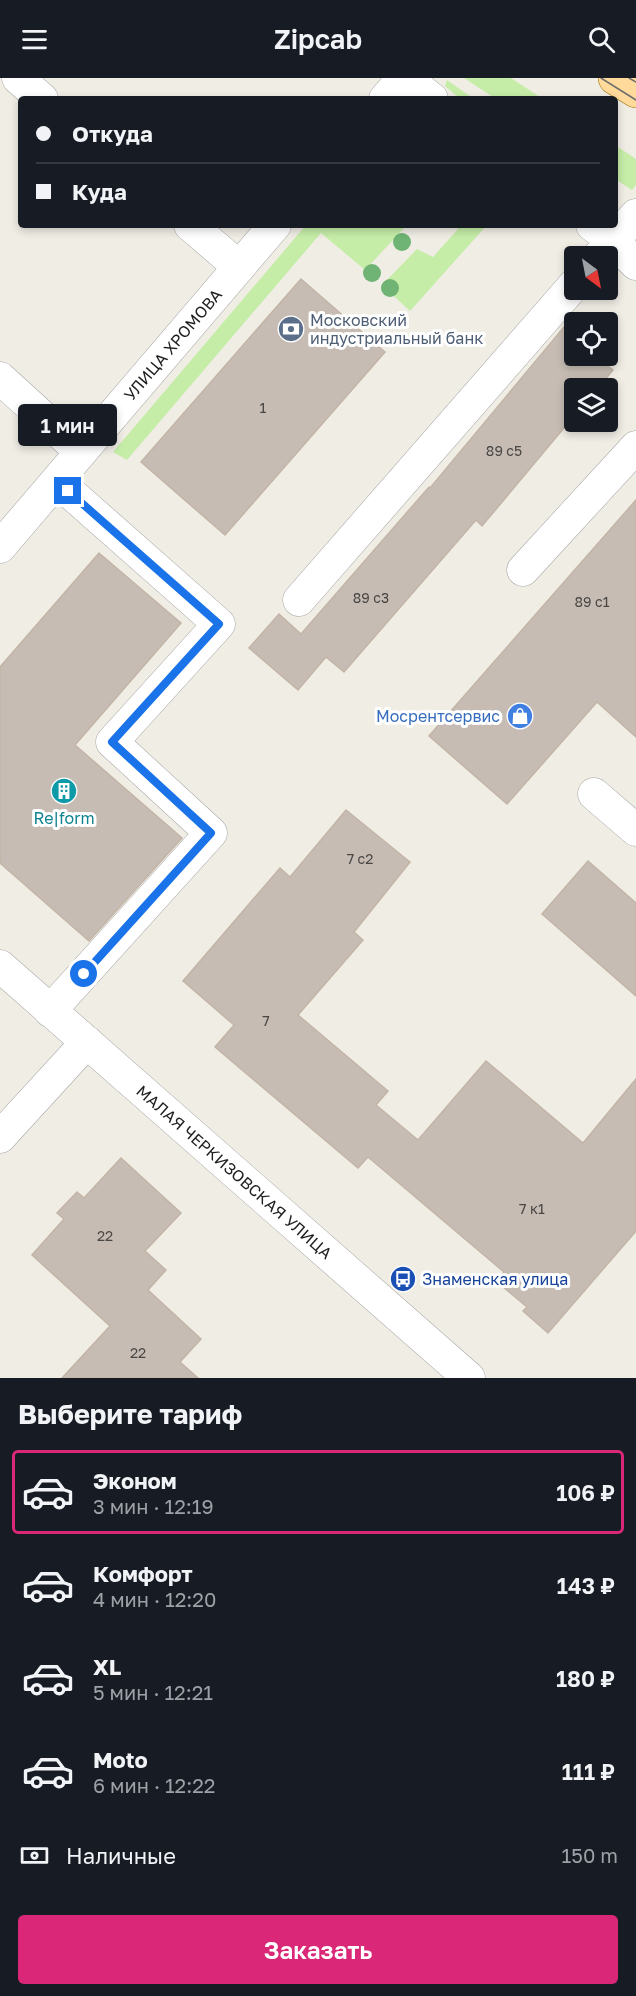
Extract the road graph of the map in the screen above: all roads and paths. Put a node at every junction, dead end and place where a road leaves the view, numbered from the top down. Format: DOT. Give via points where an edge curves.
graph roads {
  1 [pos="18,78"];
  2 [pos="404,78"];
  3 [pos="615,78"];
  4 [pos="636,91"];
  5 [pos="39,96"];
  6 [pos="388,96"];
  7 [pos="428,96"];
  8 [pos="636,216"];
  9 [pos="194,228"];
  10 [pos="272,228"];
  11 [pos="601,241"];
  12 [pos="636,264"];
  13 [pos="239,267"];
  14 [pos="564,296"];
  15 [pos="0,378"];
  16 [pos="636,447"];
  17 [pos="81,452"];
  18 [pos="57,481"];
  19 [pos="0,547"];
  20 [pos="523,570"];
  21 [pos="299,600"];
  22 [pos="594,794"];
  23 [pos="636,830"];
  24 [pos="0,966"];
  25 [pos="50,1011"];
  26 [pos="87,1042"];
  27 [pos="0,1137"];
  28 [pos="469,1378"];
  1 -- 5 [label="street"];
  2 -- 6 [label="street"];
  2 -- 7 [label="street"];
  3 -- 4 [label="main road"];
  8 -- 11 [label="street"];
  9 -- 13 [label="street"];
  10 -- 13 [label="street, УЛИЦА ХРОМОВА"];
  11 -- 12 [label="street"];
  13 -- 17 [label="street, УЛИЦА ХРОМОВА"];
  14 -- 21 [label="street"];
  15 -- 17 [label="street"];
  16 -- 20 [label="street"];
  17 -- 18 [label="street, УЛИЦА ХРОМОВА"];
  18 -- 19 [label="street, УЛИЦА ХРОМОВА"];
  18 -- 25 [label="street" via="219,624 112,742 211,833"];
  22 -- 23 [label="street"];
  24 -- 25 [label="street, МАЛАЯ ЧЕРКИЗОВСКАЯ УЛИЦА"];
  25 -- 26 [label="street, МАЛАЯ ЧЕРКИЗОВСКАЯ УЛИЦА"];
  26 -- 27 [label="street"];
  26 -- 28 [label="street, МАЛАЯ ЧЕРКИЗОВСКАЯ УЛИЦА"];
}
